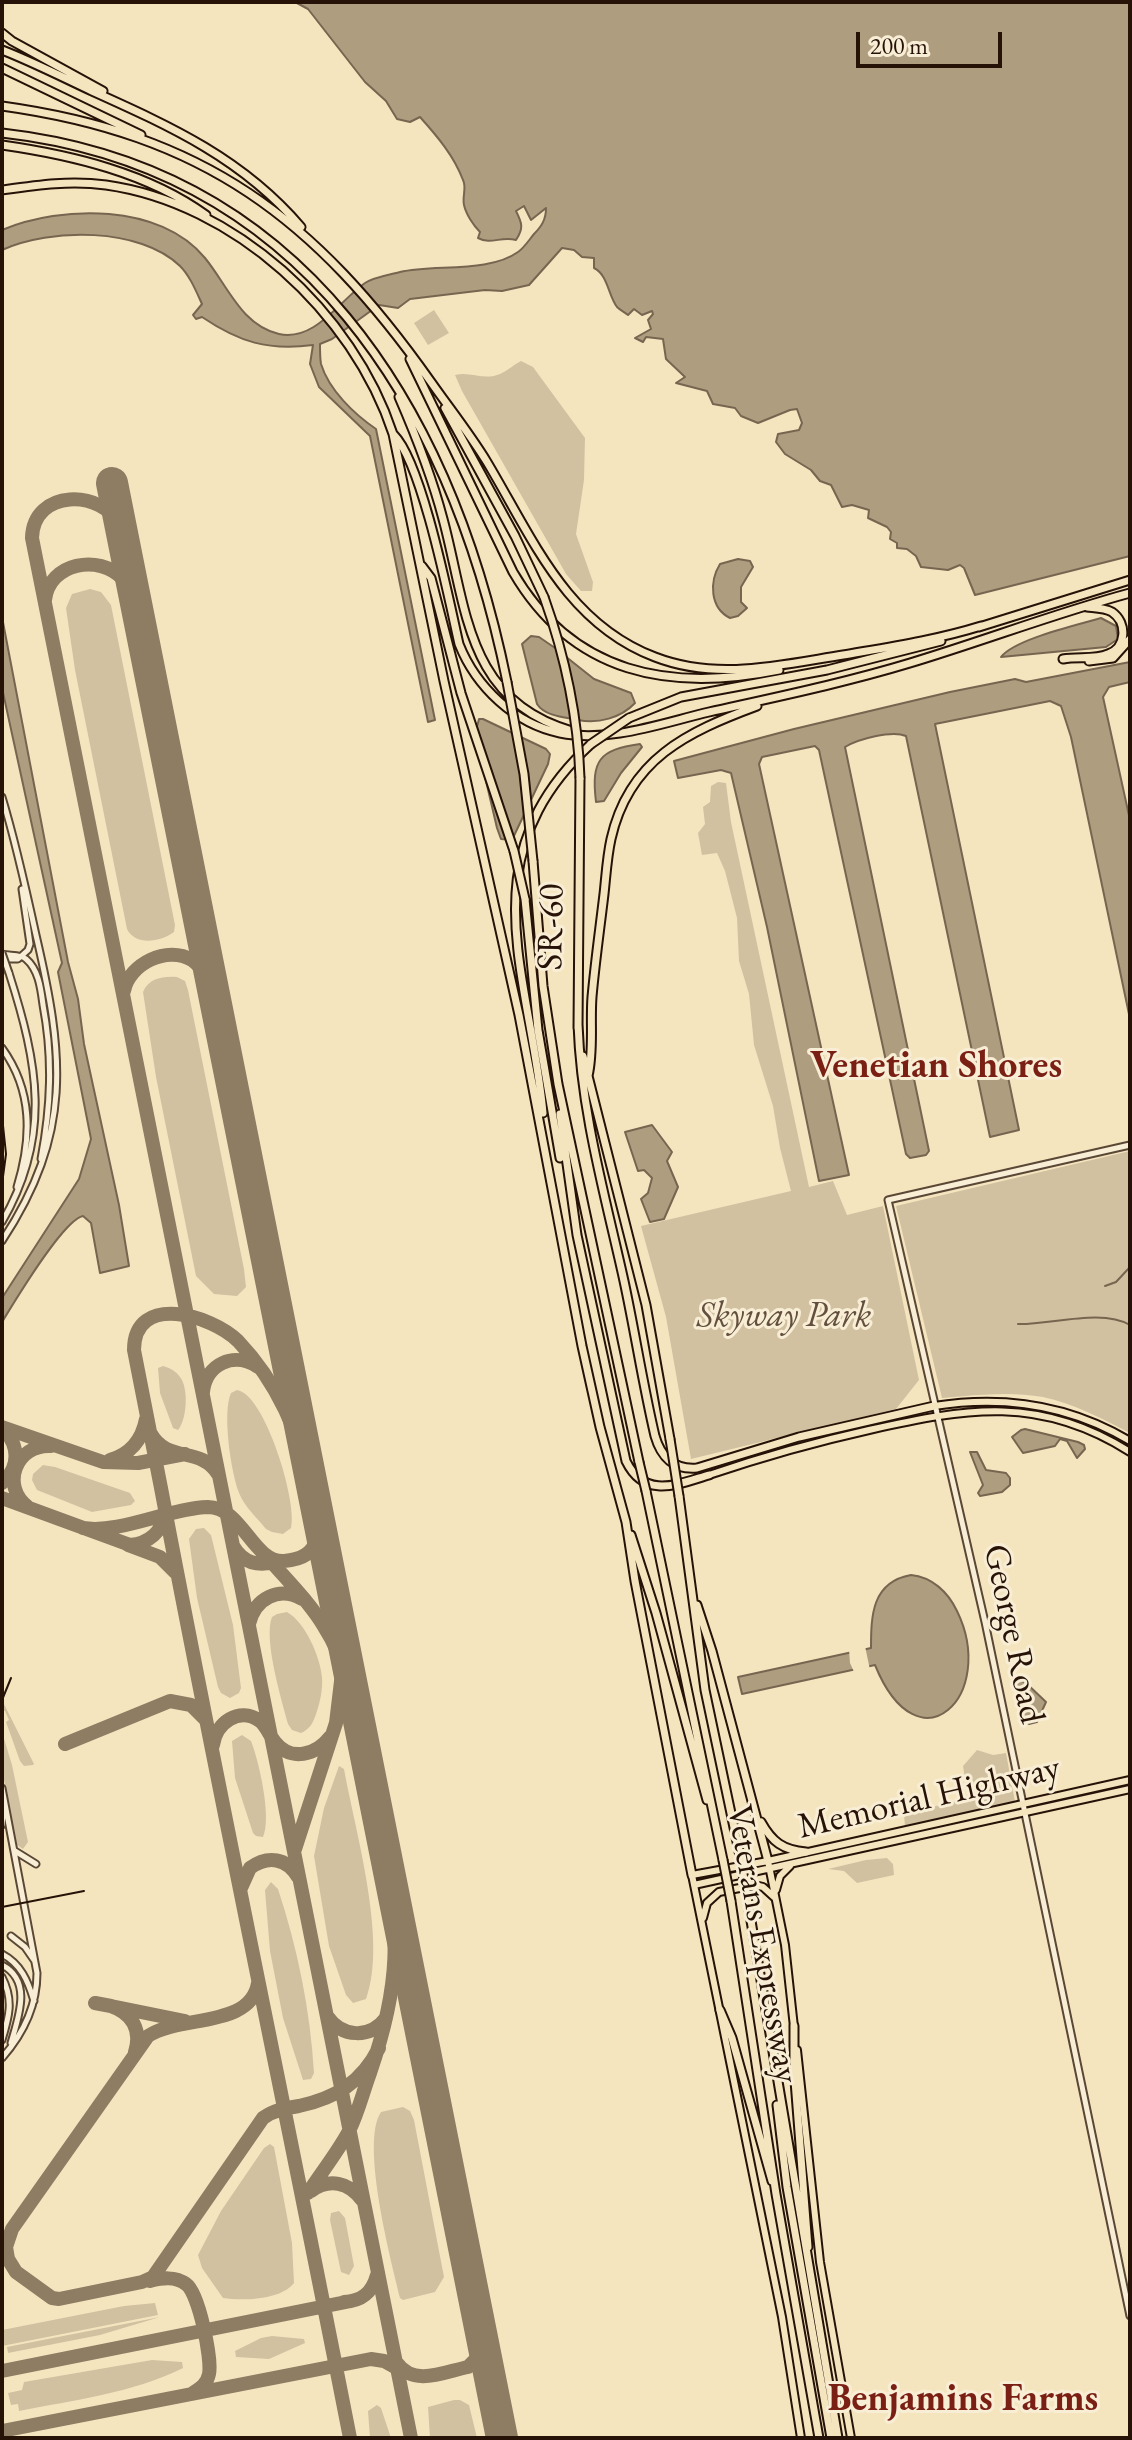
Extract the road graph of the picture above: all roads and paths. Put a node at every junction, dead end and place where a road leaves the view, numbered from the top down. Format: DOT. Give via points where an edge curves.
graph roads {
  1 [pos="2,33"];
  2 [pos="2,50"];
  3 [pos="2,68"];
  4 [pos="2,106"];
  5 [pos="128,107"];
  6 [pos="2,133"];
  7 [pos="2,148"];
  8 [pos="168,149"];
  9 [pos="2,192"];
  10 [pos="236,236"];
  11 [pos="316,244"];
  12 [pos="393,329"];
  13 [pos="384,365"];
  14 [pos="429,379"];
  15 [pos="393,434"];
  16 [pos="421,565"];
  17 [pos="1130,580"];
  18 [pos="1130,593"];
  19 [pos="1081,607"];
  20 [pos="981,626"];
  21 [pos="1130,639"];
  22 [pos="848,659"];
  23 [pos="782,696"];
  24 [pos="594,735"];
  25 [pos="2,797"];
  26 [pos="16,849"];
  27 [pos="2,955"];
  28 [pos="23,957"];
  29 [pos="578,1024"];
  30 [pos="2,1048"];
  31 [pos="588,1079"];
  32 [pos="558,1084"];
  33 [pos="1130,1145"];
  34 [pos="546,1149"];
  35 [pos="33,1187"];
  36 [pos="2,1222"];
  37 [pos="577,1235"];
  38 [pos="2,1241"];
  39 [pos="934,1406"];
  40 [pos="936,1415"];
  41 [pos="1130,1441"];
  42 [pos="1130,1452"];
  43 [pos="639,1462"];
  44 [pos="709,1475"];
  45 [pos="679,1496"];
  46 [pos="626,1522"];
  47 [pos="693,1595"];
  48 [pos="1130,1780"];
  49 [pos="2,1788"];
  50 [pos="1130,1789"];
  51 [pos="4,1799"];
  52 [pos="1023,1804"];
  53 [pos="756,1813"];
  54 [pos="1025,1813"];
  55 [pos="714,1820"];
  56 [pos="2,1825"];
  57 [pos="15,1851"];
  58 [pos="806,1852"];
  59 [pos="36,1864"];
  60 [pos="769,1866"];
  61 [pos="790,1866"];
  62 [pos="692,1875"];
  63 [pos="694,1885"];
  64 [pos="776,1897"];
  65 [pos="702,1924"];
  66 [pos="11,1936"];
  67 [pos="4,1955"];
  68 [pos="36,1965"];
  69 [pos="5,1967"];
  70 [pos="2,1977"];
  71 [pos="2,1984"];
  72 [pos="34,2002"];
  73 [pos="720,2010"];
  74 [pos="9,2015"];
  75 [pos="794,2026"];
  76 [pos="2,2040"];
  77 [pos="10,2048"];
  78 [pos="2,2058"];
  79 [pos="778,2086"];
  80 [pos="776,2194"];
  81 [pos="806,2257"];
  82 [pos="1130,2316"];
  83 [pos="801,2438"];
  84 [pos="819,2438"];
  85 [pos="831,2438"];
  86 [pos="838,2438"];
  87 [pos="851,2438"];
  1 -- 5 [label="highway"];
  2 -- 5 [label="highway"];
  3 -- 8 [label="highway"];
  4 -- 8 [label="highway" via="86,122"];
  5 -- 11 [label="highway" via="181,132 251,177"];
  6 -- 13 [label="highway, SR-60" via="104,153 217,204 303,269"];
  7 -- 10 [label="highway" via="104,167 144,181 186,201"];
  8 -- 11 [label="highway" via="229,179"];
  9 -- 10 [label="highway" via="76,183 135,191 192,212"];
  10 -- 15 [label="highway" via="290,279 334,325 368,377"];
  11 -- 12 [label="highway"];
  12 -- 14 [label="highway"];
  12 -- 22 [label="highway" via="513,572 532,601 565,634 619,665 685,680 747,677"];
  13 -- 24 [label="highway" via="428,470 483,665 528,713"];
  13 -- 32 [label="highway, SR-60 / SR-60, bridge" via="425,435 453,500 485,592 507,682 524,774 543,986"];
  14 -- 22 [label="highway" via="486,460 559,583 615,637 669,662 720,671"];
  14 -- 29 [label="highway, SR-60 / SR-60, bridge" via="544,597 570,688 580,778"];
  15 -- 16 [label="highway"];
  15 -- 24 [label="highway" via="404,445 417,482 469,666 498,700 528,722 563,734"];
  16 -- 34 [label="highway"];
  16 -- 37 [label="highway, bridge" via="431,578 461,693 514,851 525,899 544,1071"];
  17 -- 20 [label="highway"];
  18 -- 19 [label="highway"];
  19 -- 21 [label="highway" via="1116,615 1123,626 1122,642 1107,655 1063,659 1107,660"];
  19 -- 23 [label="highway" via="868,675"];
  20 -- 22 [label="highway"];
  20 -- 22 [label="highway" via="865,662"];
  22 -- 34 [label="highway, bridge" via="681,697 629,718 591,744 541,807 516,885 516,945"];
  23 -- 24 [label="highway"];
  23 -- 31 [label="highway" via="717,721 670,747 626,795 610,841 592,992"];
  25 -- 26 [label="street"];
  26 -- 28 [label="street" via="30,933"];
  26 -- 35 [label="street" via="58,1059 53,1128"];
  27 -- 28 [label="street"];
  27 -- 36 [label="street, bridge" via="34,1066 37,1110 28,1167"];
  28 -- 35 [label="street" via="41,991 51,1073 47,1127"];
  29 -- 31 [label="highway, SR-60 / SR-60"];
  29 -- 39 [label="highway" via="590,1136 655,1436 666,1458 679,1467 697,1468 799,1437"];
  30 -- 36 [label="street" via="19,1075 28,1124 23,1166"];
  31 -- 45 [label="highway, SR-60 / SR-60, bridge" via="646,1305"];
  32 -- 37 [label="highway"];
  32 -- 43 [label="highway, SR-60 / SR-60"];
  33 -- 39 [label="street, George Road" via="888,1200"];
  34 -- 46 [label="highway" via="582,1346"];
  35 -- 38 [label="street"];
  37 -- 44 [label="highway" via="629,1466 645,1482 660,1487"];
  39 -- 40 [label="street, George Road"];
  39 -- 41 [label="main road" via="980,1401 1034,1405 1083,1418"];
  40 -- 42 [label="main road" via="990,1410 1038,1415 1081,1427"];
  40 -- 44 [label="main road" via="796,1447"];
  40 -- 52 [label="street, George Road"];
  43 -- 55 [label="highway, Veterans Expressway, bridge"];
  45 -- 47 [label="highway, Veterans Expressway"];
  46 -- 55 [label="highway"];
  46 -- 62 [label="highway"];
  47 -- 53 [label="highway"];
  47 -- 79 [label="highway, Veterans Expressway, bridge" via="705,1690 740,1856"];
  48 -- 52 [label="main road, Memorial Highway"];
  49 -- 51 [label="street"];
  50 -- 54 [label="main road, Memorial Highway"];
  51 -- 56 [label="street"];
  51 -- 57 [label="street"];
  52 -- 54 [label="street, George Road"];
  52 -- 58 [label="main road, Memorial Highway"];
  53 -- 58 [label="highway" via="777,1844"];
  53 -- 60 [label="highway"];
  54 -- 61 [label="main road, Memorial Highway"];
  54 -- 82 [label="street, George Road"];
  55 -- 80 [label="highway, Veterans Expressway, bridge"];
  57 -- 59 [label="street"];
  57 -- 68 [label="street"];
  58 -- 60 [label="main road, Memorial Highway"];
  60 -- 61 [label="main road, Memorial Highway"];
  60 -- 62 [label="main road, Memorial Highway"];
  60 -- 63 [label="main road, Memorial Highway"];
  60 -- 64 [label="main road"];
  61 -- 64 [label="main road" via="780,1876"];
  62 -- 63 [label="main road"];
  63 -- 65 [label="main road"];
  64 -- 65 [label="main road" via="755,1885 719,1892 707,1903"];
  64 -- 75 [label="main road"];
  65 -- 73 [label="main road"];
  66 -- 68 [label="street"];
  67 -- 72 [label="street" via="24,1975"];
  68 -- 72 [label="street"];
  69 -- 77 [label="street" via="16,1978 22,2002"];
  70 -- 74 [label="street"];
  71 -- 74 [label="street"];
  72 -- 77 [label="street"];
  73 -- 80 [label="highway"];
  73 -- 83 [label="main road"];
  74 -- 76 [label="street"];
  75 -- 81 [label="highway"];
  75 -- 87 [label="main road" via="820,2262"];
  77 -- 78 [label="street"];
  79 -- 81 [label="highway, Veterans Expressway"];
  79 -- 85 [label="highway" via="778,2125"];
  80 -- 84 [label="highway, Veterans Expressway"];
  81 -- 86 [label="highway, Veterans Expressway"];
}
